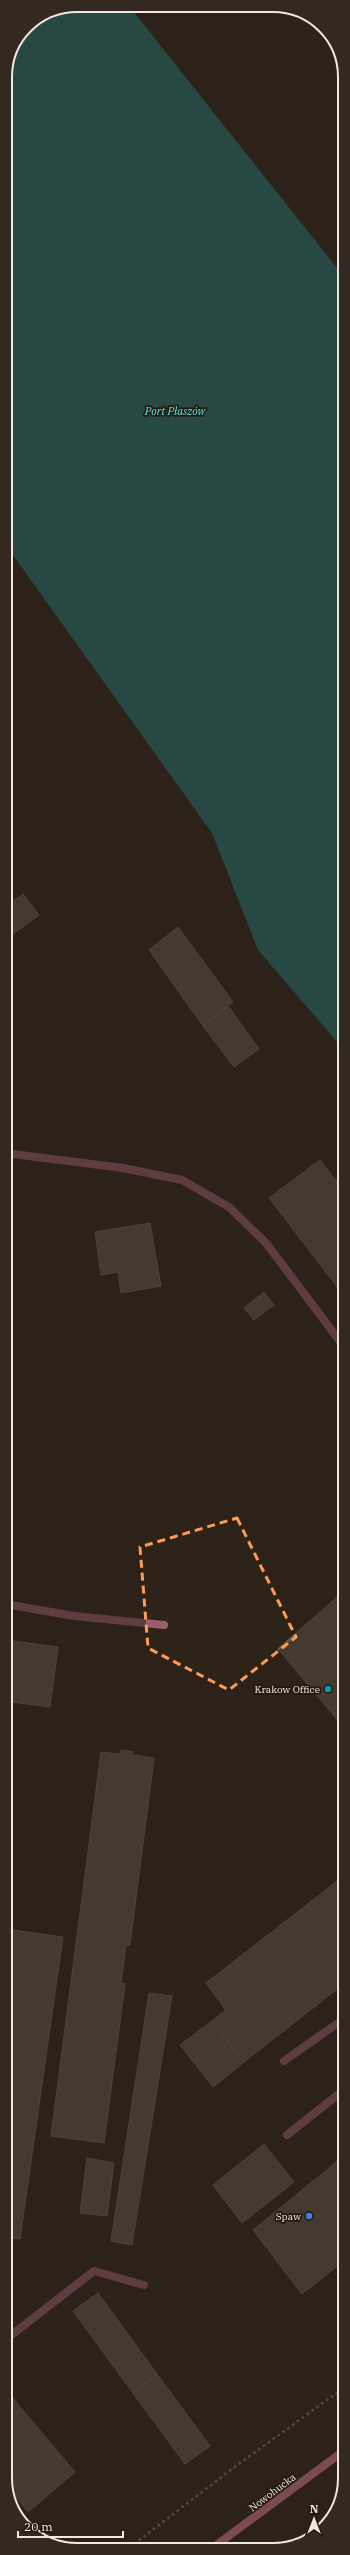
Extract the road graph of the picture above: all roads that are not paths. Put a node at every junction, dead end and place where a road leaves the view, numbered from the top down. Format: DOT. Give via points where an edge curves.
graph roads {
  1 [pos="12,1154"];
  2 [pos="338,1339"];
  3 [pos="12,1605"];
  4 [pos="164,1625"];
  5 [pos="338,2023"];
  6 [pos="284,2061"];
  7 [pos="338,2095"];
  8 [pos="287,2135"];
  9 [pos="144,2286"];
  10 [pos="12,2335"];
  11 [pos="338,2455"];
  12 [pos="219,2543"];
  1 -- 2 [label="lane" via="123,1168 182,1180 229,1207 266,1243"];
  3 -- 4 [label="lane" via="74,1616"];
  5 -- 6 [label="lane"];
  7 -- 8 [label="lane"];
  9 -- 10 [label="lane" via="94,2271"];
  11 -- 12 [label="main road, Nowohucka"];
}
